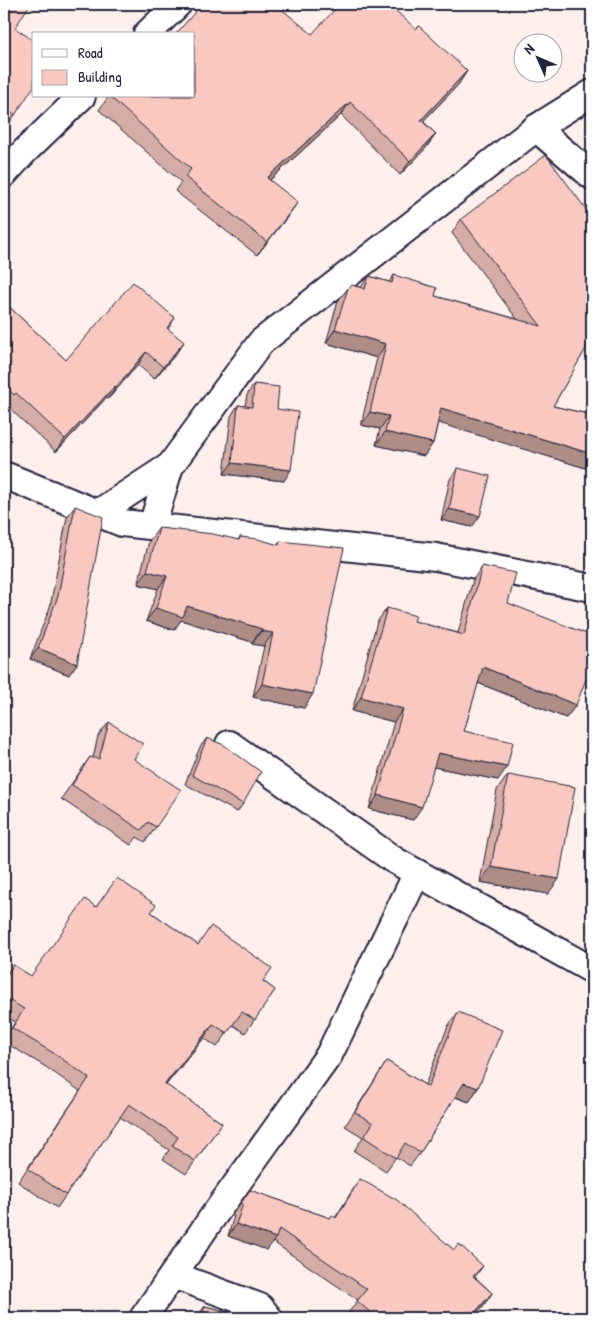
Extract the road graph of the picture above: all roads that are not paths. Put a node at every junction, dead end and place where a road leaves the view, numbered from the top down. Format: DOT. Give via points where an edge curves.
graph roads {
  1 [pos="178,4"];
  2 [pos="149,32"];
  3 [pos="592,93"];
  4 [pos="80,98"];
  5 [pos="536,128"];
  6 [pos="4,174"];
  7 [pos="592,176"];
  8 [pos="170,466"];
  9 [pos="4,475"];
  10 [pos="98,513"];
  11 [pos="152,526"];
  12 [pos="592,588"];
  13 [pos="229,744"];
  14 [pos="417,873"];
  15 [pos="592,970"];
  16 [pos="173,1275"];
  17 [pos="143,1318"];
  18 [pos="269,1318"];
  1 -- 2 [label="street"];
  3 -- 5 [label="street"];
  4 -- 6 [label="street"];
  5 -- 7 [label="street"];
  5 -- 8 [label="street" via="261,342"];
  8 -- 10 [label="street"];
  8 -- 11 [label="street"];
  9 -- 10 [label="street"];
  10 -- 11 [label="street" via="122,523"];
  11 -- 12 [label="street" via="436,557"];
  13 -- 14 [label="street"];
  14 -- 15 [label="street"];
  14 -- 16 [label="street" via="330,1055"];
  16 -- 17 [label="street"];
  16 -- 18 [label="street" via="260,1307"];
}
